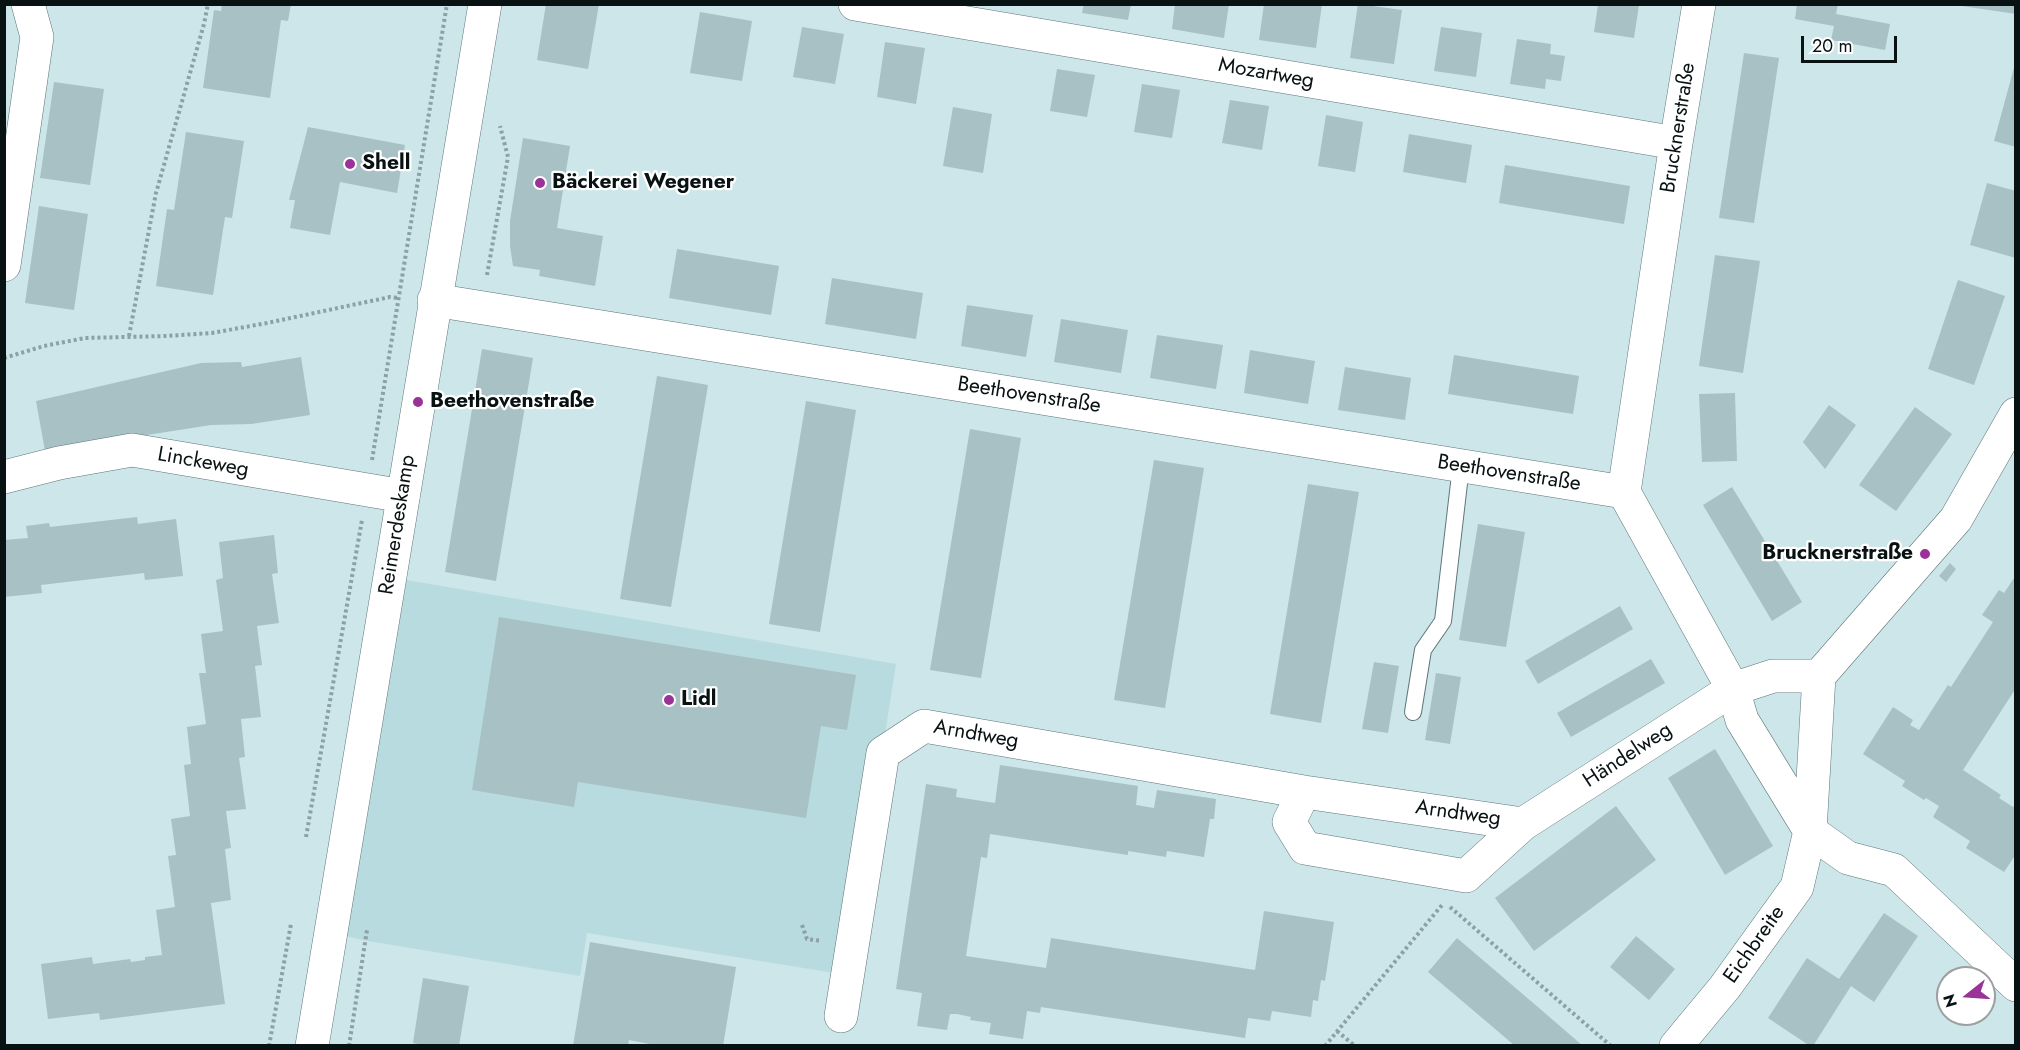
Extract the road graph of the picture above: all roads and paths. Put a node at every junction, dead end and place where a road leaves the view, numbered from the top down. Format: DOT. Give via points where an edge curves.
graph roads {
  1 [pos="28,4"];
  2 [pos="208,4"];
  3 [pos="447,4"];
  4 [pos="485,4"];
  5 [pos="855,4"];
  6 [pos="1699,4"];
  7 [pos="498,121"];
  8 [pos="1676,143"];
  9 [pos="4,265"];
  10 [pos="398,298"];
  11 [pos="435,300"];
  12 [pos="482,308"];
  13 [pos="129,336"];
  14 [pos="4,358"];
  15 [pos="2016,414"];
  16 [pos="1461,466"];
  17 [pos="4,477"];
  18 [pos="367,491"];
  19 [pos="1624,492"];
  20 [pos="403,496"];
  21 [pos="1819,676"];
  22 [pos="1733,689"];
  23 [pos="1413,712"];
  24 [pos="1304,792"];
  25 [pos="1523,824"];
  26 [pos="1810,831"];
  27 [pos="306,837"];
  28 [pos="291,924"];
  29 [pos="2016,985"];
  30 [pos="841,1016"];
  31 [pos="1337,1031"];
  32 [pos="268,1046"];
  33 [pos="312,1046"];
  34 [pos="1325,1046"];
  35 [pos="1355,1046"];
  36 [pos="1611,1046"];
  37 [pos="1676,1046"];
  1 -- 9 [label="street" via="37,37"];
  2 -- 13 [label="path" via="156,194"];
  3 -- 10 [label="path"];
  4 -- 11 [label="street, Reimerdeskamp"];
  5 -- 8 [label="street, Mozartweg"];
  6 -- 8 [label="street, Brucknerstraße"];
  7 -- 12 [label="path" via="508,157"];
  8 -- 19 [label="street, Brucknerstraße"];
  10 -- 13 [label="path" via="212,333"];
  10 -- 18 [label="path"];
  11 -- 12 [label="street, Beethovenstraße"];
  11 -- 20 [label="street, Reimerdeskamp"];
  12 -- 16 [label="street, Beethovenstraße"];
  13 -- 14 [label="path" via="85,338"];
  15 -- 21 [label="street" via="1956,519"];
  16 -- 19 [label="street, Beethovenstraße"];
  16 -- 23 [label="lane" via="1443,621 1423,650"];
  17 -- 18 [label="street, Linckeweg" via="132,450"];
  18 -- 20 [label="street, Linckeweg"];
  18 -- 27 [label="path"];
  19 -- 22 [label="street"];
  20 -- 33 [label="street, Reimerdeskamp"];
  21 -- 22 [label="street" via="1773,676"];
  21 -- 26 [label="street, Eichbreite"];
  22 -- 25 [label="street, Händelweg"];
  22 -- 26 [label="street" via="1742,720"];
  24 -- 25 [label="street, Arndtweg"];
  24 -- 25 [label="street, Arndtweg" via="1289,822 1305,848 1466,876"];
  24 -- 30 [label="street, Arndtweg" via="924,726 883,753"];
  26 -- 29 [label="street" via="1848,858 1894,870"];
  26 -- 37 [label="street, Eichbreite" via="1797,886 1725,987"];
  28 -- 32 [label="path"];
  31 -- 34 [label="path"];
  31 -- 35 [label="path"];
  31 -- 36 [label="path" via="1444,903"];
}
